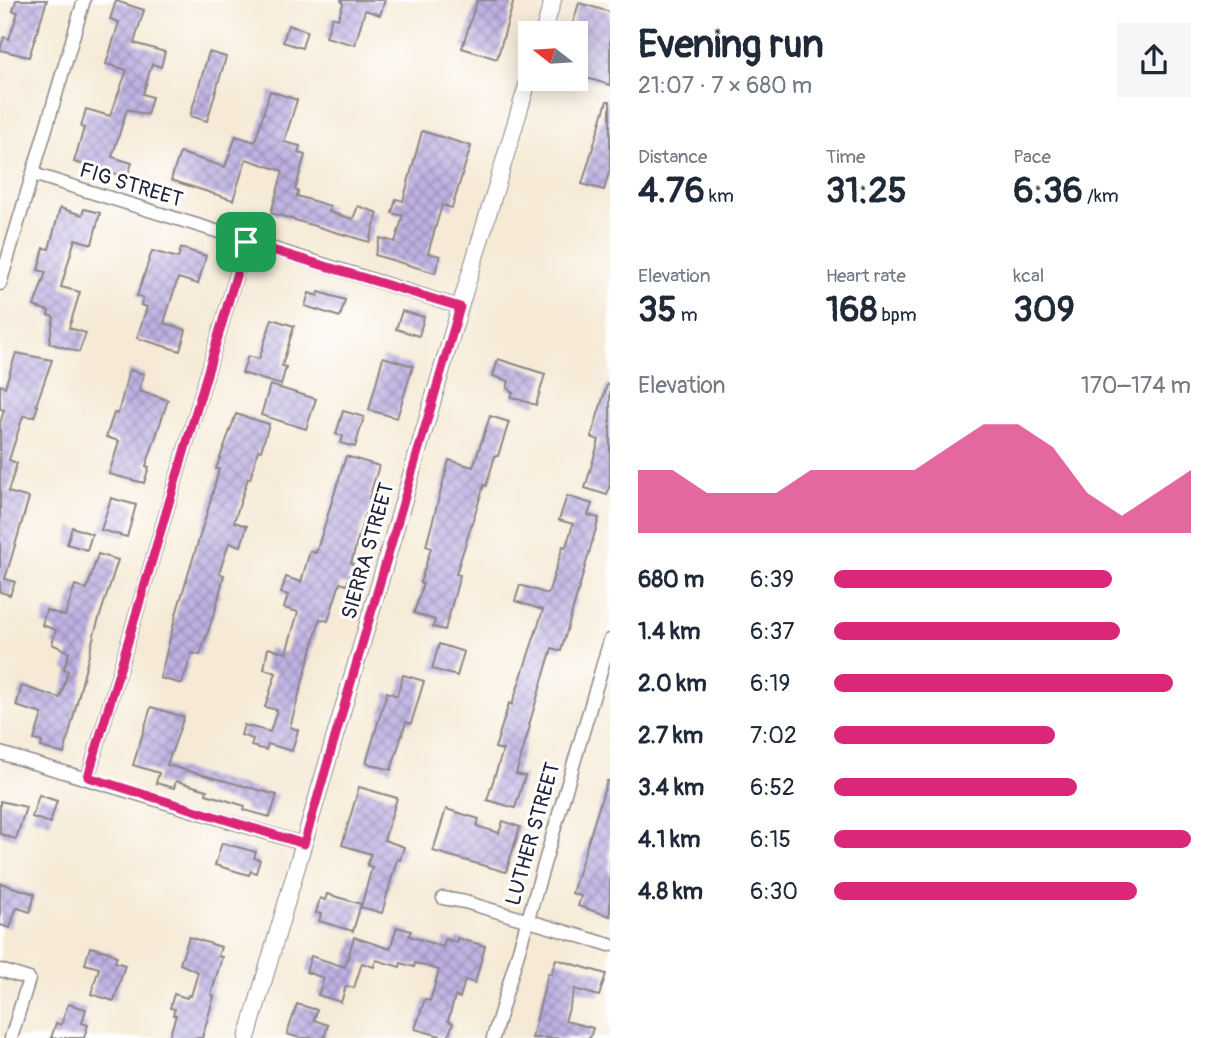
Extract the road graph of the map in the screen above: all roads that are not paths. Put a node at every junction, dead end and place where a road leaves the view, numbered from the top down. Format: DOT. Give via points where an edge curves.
graph roads {
  1 [pos="84,0"];
  2 [pos="553,0"];
  3 [pos="547,21"];
  4 [pos="525,91"];
  5 [pos="33,174"];
  6 [pos="246,242"];
  7 [pos="0,284"];
  8 [pos="460,307"];
  9 [pos="610,640"];
  10 [pos="0,753"];
  11 [pos="88,777"];
  12 [pos="304,844"];
  13 [pos="443,898"];
  14 [pos="528,920"];
  15 [pos="610,945"];
  16 [pos="0,970"];
  17 [pos="11,1038"];
  18 [pos="247,1038"];
  19 [pos="493,1038"];
  1 -- 5 [label="street"];
  2 -- 3 [label="street"];
  4 -- 8 [label="street, SIERRA STREET"];
  5 -- 6 [label="street, FIG STREET"];
  5 -- 7 [label="street"];
  6 -- 8 [label="street, FIG STREET"];
  6 -- 11 [label="street"];
  8 -- 12 [label="street, SIERRA STREET"];
  9 -- 14 [label="street, LUTHER STREET"];
  10 -- 11 [label="street"];
  11 -- 12 [label="street"];
  12 -- 18 [label="street, SIERRA STREET"];
  13 -- 14 [label="street"];
  14 -- 15 [label="street"];
  14 -- 19 [label="street, LUTHER STREET"];
  16 -- 17 [label="street" via="29,979"];
}
